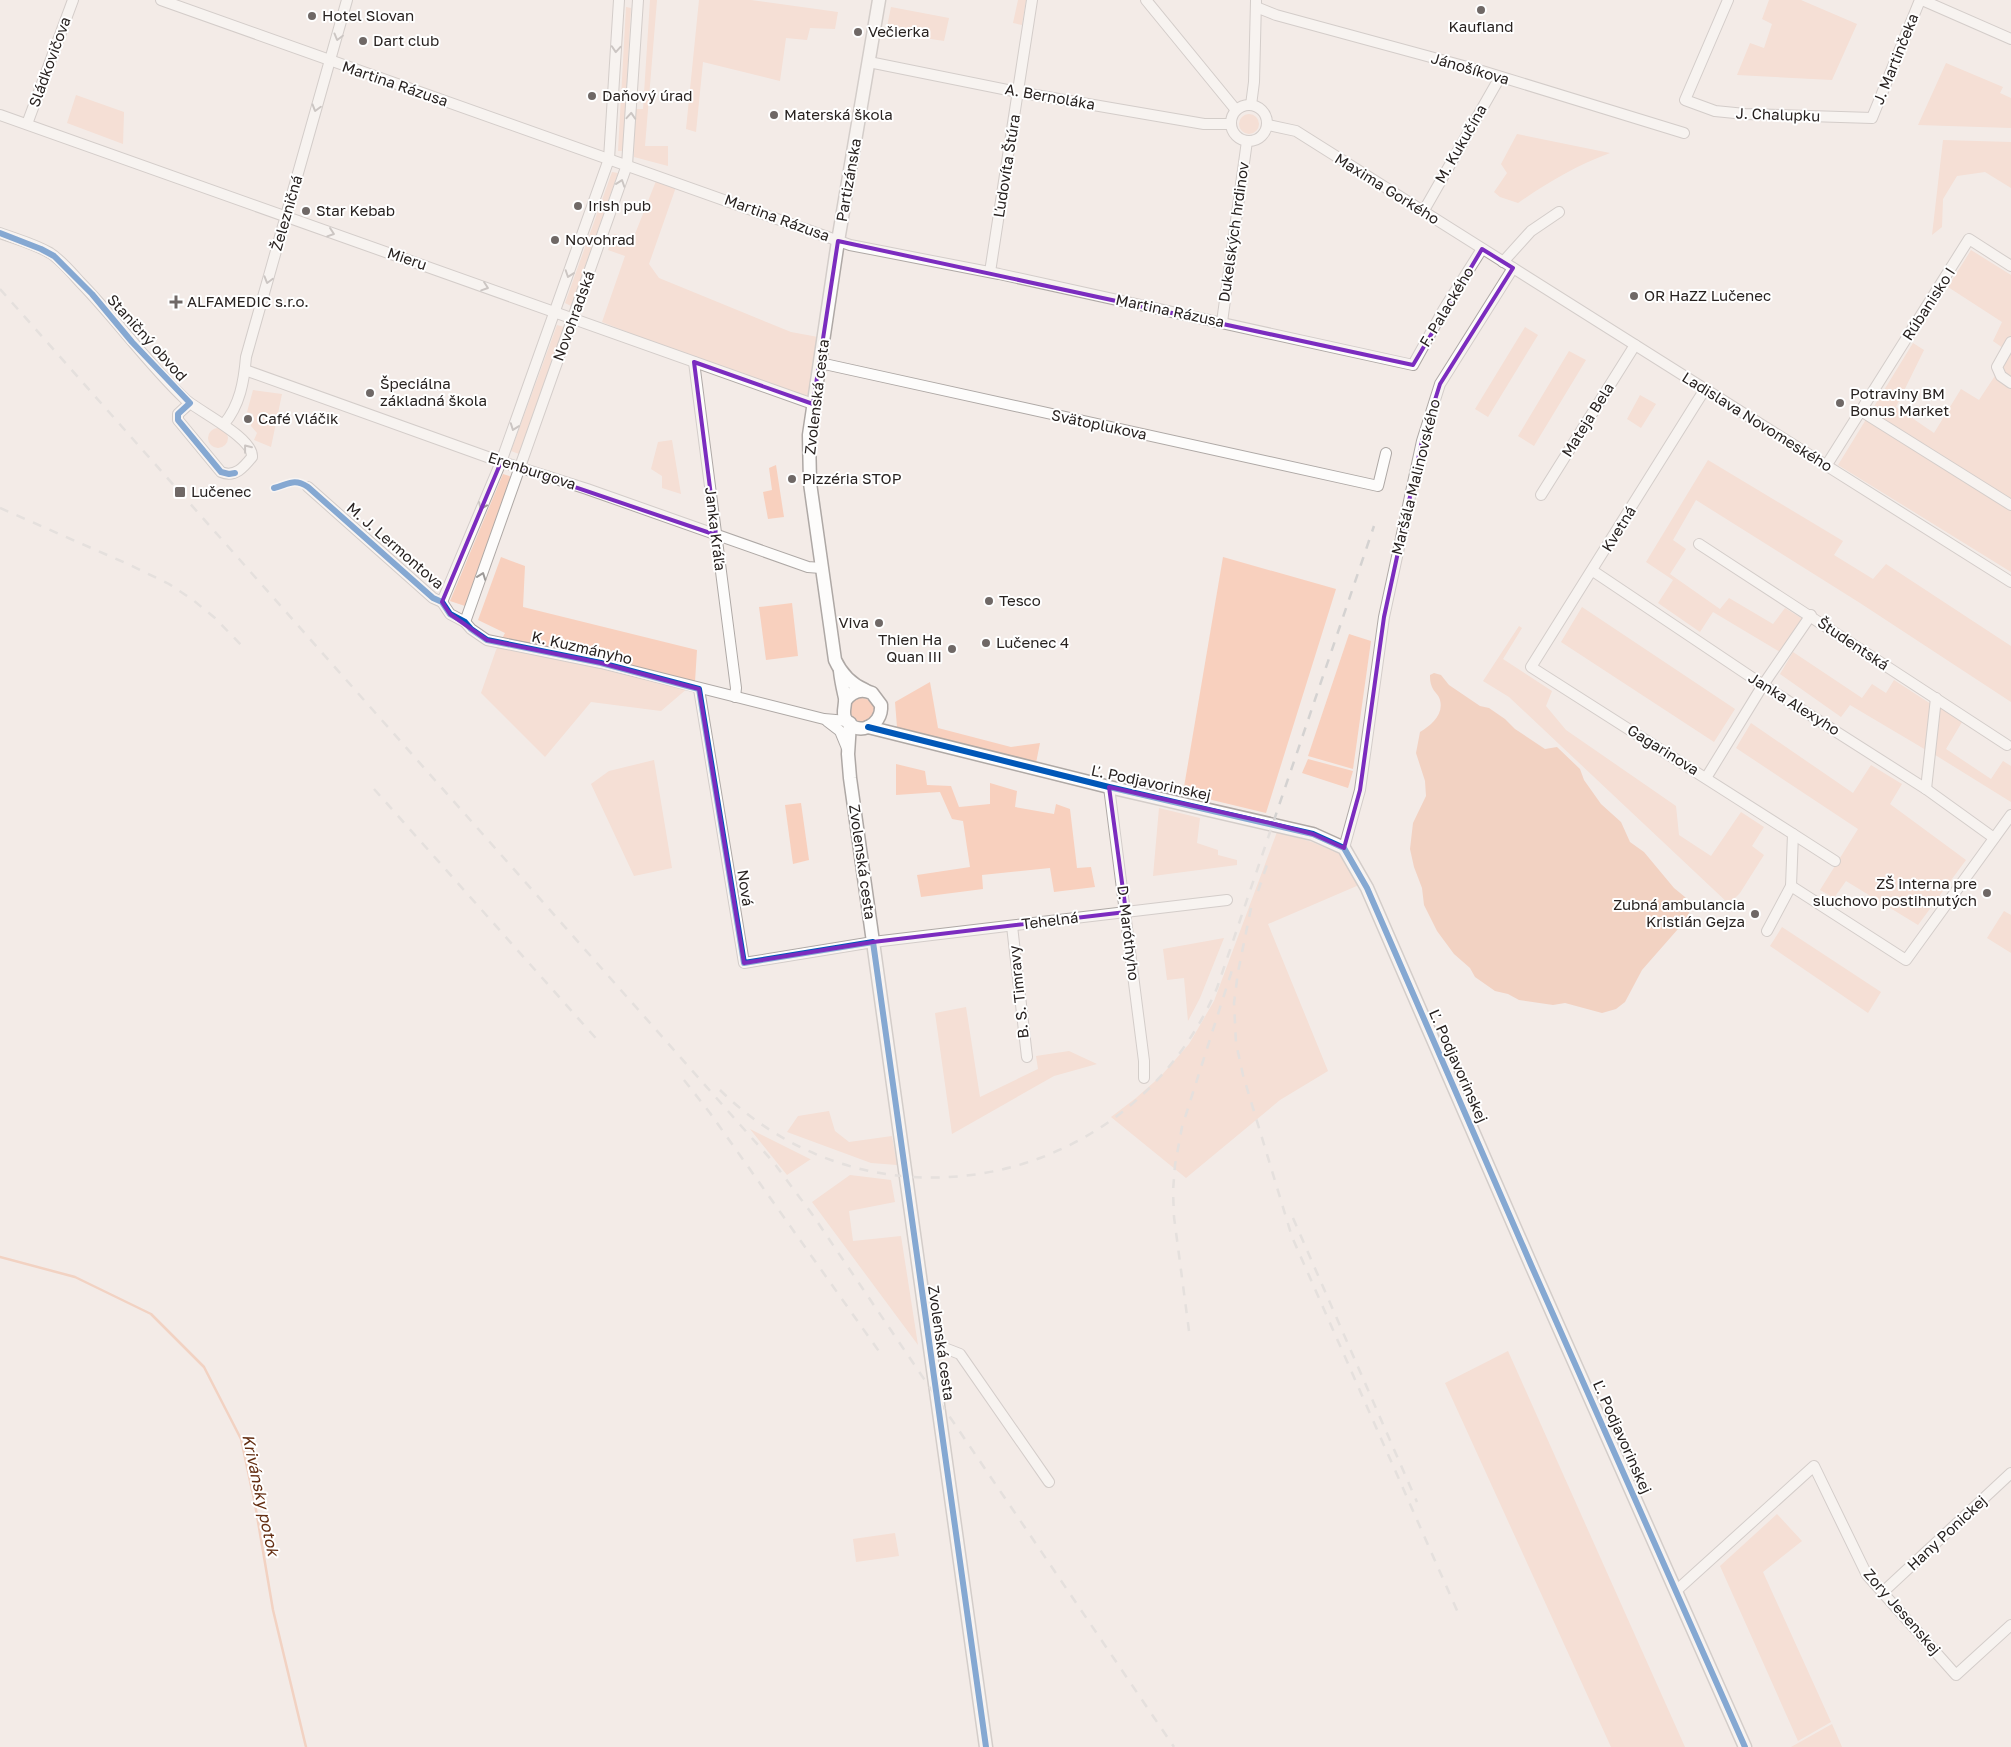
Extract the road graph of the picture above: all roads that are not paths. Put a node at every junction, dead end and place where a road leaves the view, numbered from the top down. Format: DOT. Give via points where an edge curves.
graph roads {
  1 [pos="73,0"];
  2 [pos="161,0"];
  3 [pos="347,0"];
  4 [pos="619,0"];
  5 [pos="638,0"];
  6 [pos="879,0"];
  7 [pos="1032,0"];
  8 [pos="1146,0"];
  9 [pos="1728,0"];
  10 [pos="1921,0"];
  11 [pos="1256,3"];
  12 [pos="2011,39"];
  13 [pos="331,62"];
  14 [pos="869,62"];
  15 [pos="1500,77"];
  16 [pos="1018,92"];
  17 [pos="1251,105"];
  18 [pos="1236,110"];
  19 [pos="0,114"];
  20 [pos="1872,118"];
  21 [pos="27,124"];
  22 [pos="1231,124"];
  23 [pos="1268,126"];
  24 [pos="1684,133"];
  25 [pos="1247,141"];
  26 [pos="608,159"];
  27 [pos="628,165"];
  28 [pos="1423,212"];
  29 [pos="1559,212"];
  30 [pos="286,216"];
  31 [pos="0,233"];
  32 [pos="838,241"];
  33 [pos="1482,250"];
  34 [pos="1503,262"];
  35 [pos="2011,266"];
  36 [pos="1513,268"];
  37 [pos="990,272"];
  38 [pos="555,312"];
  39 [pos="573,318"];
  40 [pos="1222,322"];
  41 [pos="2011,342"];
  42 [pos="1635,345"];
  43 [pos="694,362"];
  44 [pos="820,363"];
  45 [pos="1413,365"];
  46 [pos="245,370"];
  47 [pos="2011,383"];
  48 [pos="1705,389"];
  49 [pos="190,403"];
  50 [pos="813,404"];
  51 [pos="1861,411"];
  52 [pos="224,424"];
  53 [pos="1386,453"];
  54 [pos="501,462"];
  55 [pos="1826,466"];
  56 [pos="521,468"];
  57 [pos="308,487"];
  58 [pos="1542,495"];
  59 [pos="2011,505"];
  60 [pos="716,535"];
  61 [pos="1699,544"];
  62 [pos="821,568"];
  63 [pos="1593,571"];
  64 [pos="2011,582"];
  65 [pos="442,602"];
  66 [pos="1810,615"];
  67 [pos="465,622"];
  68 [pos="1532,667"];
  69 [pos="840,671"];
  70 [pos="1763,685"];
  71 [pos="699,689"];
  72 [pos="864,690"];
  73 [pos="734,697"];
  74 [pos="1936,698"];
  75 [pos="844,704"];
  76 [pos="880,715"];
  77 [pos="824,719"];
  78 [pos="849,722"];
  79 [pos="866,728"];
  80 [pos="896,735"];
  81 [pos="2007,745"];
  82 [pos="848,749"];
  83 [pos="1706,778"];
  84 [pos="1109,787"];
  85 [pos="1926,789"];
  86 [pos="2011,815"];
  87 [pos="1793,834"];
  88 [pos="1994,838"];
  89 [pos="1344,848"];
  90 [pos="1835,861"];
  91 [pos="1792,886"];
  92 [pos="1227,900"];
  93 [pos="1126,912"];
  94 [pos="1012,926"];
  95 [pos="1767,931"];
  96 [pos="873,942"];
  97 [pos="1027,1057"];
  98 [pos="1144,1078"];
  99 [pos="929,1342"];
  100 [pos="2011,1473"];
  101 [pos="1048,1482"];
  102 [pos="1676,1590"];
  103 [pos="1883,1592"];
  104 [pos="2011,1625"];
  105 [pos="986,1747"];
  106 [pos="1745,1747"];
  1 -- 21 [label="street, Sládkovičova"];
  2 -- 13 [label="street, Martina Rázusa"];
  3 -- 13 [label="street, Železničná, one-way"];
  4 -- 26 [label="street, Novohradská, one-way"];
  27 -- 5 [label="street, Novohradská, one-way"];
  6 -- 14 [label="street, Partizánska"];
  7 -- 16 [label="street, Ľudovíta Štúra"];
  8 -- 18 [label="street"];
  9 -- 20 [label="street, J. Chalupku" via="1685,100 1715,112"];
  10 -- 12 [label="street"];
  10 -- 20 [label="street, J. Martinčeka"];
  11 -- 15 [label="street, Jánošíkova" via="1276,15"];
  11 -- 17 [label="street"];
  13 -- 26 [label="street, Martina Rázusa"];
  13 -- 30 [label="street, Železničná, one-way"];
  14 -- 16 [label="street, A. Bernoláka"];
  14 -- 32 [label="street, Partizánska"];
  15 -- 24 [label="street, Jánošíkova"];
  15 -- 28 [label="street, M. Kukučína"];
  16 -- 22 [label="street, A. Bernoláka" via="1204,124"];
  16 -- 37 [label="street, Ľudovíta Štúra"];
  17 -- 18 [label="street"];
  17 -- 23 [label="street" via="1264,112"];
  18 -- 22 [label="street"];
  19 -- 21 [label="street, Mieru"];
  21 -- 30 [label="street, Mieru"];
  22 -- 25 [label="street" via="1236,135"];
  23 -- 25 [label="street" via="1260,138"];
  23 -- 28 [label="street, Maxima Gorkého" via="1296,131"];
  25 -- 40 [label="street, Dukelských hrdinov"];
  26 -- 27 [label="street, Martina Rázusa"];
  26 -- 38 [label="street, Novohradská, one-way"];
  27 -- 32 [label="street, Martina Rázusa"];
  39 -- 27 [label="street, Novohradská, one-way"];
  28 -- 33 [label="street, Maxima Gorkého"];
  29 -- 34 [label="street" via="1531,231"];
  30 -- 38 [label="street, Mieru, one-way"];
  30 -- 46 [label="street, Železničná, one-way"];
  31 -- 49 [label="street, Staničný obvod" via="54,256"];
  32 -- 37 [label="street, Martina Rázusa"];
  32 -- 44 [label="street, Zvolenská cesta"];
  33 -- 34 [label="street, Maxima Gorkého"];
  33 -- 45 [label="street, F. Palackého"];
  34 -- 36 [label="street, Ladislava Novomeského"];
  35 -- 51 [label="street, Rúbanisko I" via="1969,239"];
  36 -- 42 [label="street, Ladislava Novomeského"];
  36 -- 89 [label="street, Maršála Malinovského" via="1434,398 1384,617 1360,790"];
  37 -- 40 [label="street, Martina Rázusa"];
  38 -- 39 [label="street, Mieru"];
  38 -- 54 [label="street, Novohradská, one-way"];
  39 -- 43 [label="street, Mieru"];
  39 -- 56 [label="street, Novohradská"];
  40 -- 45 [label="street, Martina Rázusa"];
  41 -- 47 [label="street" via="1997,367 2001,376"];
  42 -- 48 [label="street, Ladislava Novomeského"];
  42 -- 58 [label="street, Mateja Bela"];
  43 -- 50 [label="street, Mieru"];
  43 -- 60 [label="street, Janka Kráľa"];
  44 -- 50 [label="street, Zvolenská cesta"];
  44 -- 53 [label="street, Svätoplukova" via="1378,486"];
  46 -- 52 [label="street, Železničná" via="236,406"];
  46 -- 54 [label="street, Erenburgova"];
  48 -- 55 [label="street, Ladislava Novomeského"];
  48 -- 63 [label="street, Kvetná"];
  49 -- 52 [label="street, Staničný obvod"];
  49 -- 52 [label="street, Staničný obvod, one-way" via="178,414 178,420 221,472 232,474 250,460 252,452"];
  50 -- 62 [label="street, Zvolenská cesta" via="808,456"];
  51 -- 55 [label="street, Rúbanisko I"];
  51 -- 59 [label="street"];
  54 -- 56 [label="street, Erenburgova"];
  54 -- 65 [label="street, Novohradská, one-way"];
  55 -- 64 [label="street, Ladislava Novomeského"];
  56 -- 60 [label="street, Erenburgova"];
  67 -- 56 [label="street, Novohradská, one-way"];
  57 -- 65 [label="street, M. J. Lermontova" via="433,598"];
  60 -- 62 [label="street, Erenburgova" via="808,567"];
  60 -- 73 [label="street, Janka Kráľa" via="736,688"];
  61 -- 66 [label="street, Študentská"];
  62 -- 69 [label="street, Zvolenská cesta" via="835,660"];
  63 -- 68 [label="street, Kvetná"];
  63 -- 70 [label="street, Janka Alexyho"];
  65 -- 67 [label="street, M. J. Lermontova" via="450,614"];
  66 -- 70 [label="street"];
  66 -- 74 [label="street, Študentská"];
  67 -- 71 [label="street, K. Kuzmányho" via="487,640 601,663"];
  68 -- 83 [label="street, Gagarinova"];
  69 -- 72 [label="street"];
  69 -- 75 [label="street, Zvolenská cesta"];
  70 -- 83 [label="street"];
  70 -- 85 [label="street, Janka Alexyho"];
  71 -- 73 [label="street, K. Kuzmányho"];
  71 -- 96 [label="street, Nová" via="744,963"];
  72 -- 75 [label="street" via="853,692"];
  72 -- 76 [label="street" via="879,700"];
  73 -- 77 [label="street, K. Kuzmányho"];
  74 -- 81 [label="street, Študentská"];
  74 -- 85 [label="street"];
  75 -- 77 [label="street"];
  75 -- 78 [label="street, Zvolenská cesta"];
  76 -- 79 [label="street" via="876,723"];
  76 -- 80 [label="street"];
  77 -- 78 [label="street, K. Kuzmányho"];
  77 -- 82 [label="street, K. Kuzmányho" via="840,731"];
  78 -- 79 [label="street"];
  78 -- 82 [label="street, Zvolenská cesta"];
  79 -- 80 [label="street, Ľ. Podjavorinskej"];
  79 -- 82 [label="street"];
  80 -- 84 [label="street, Ľ. Podjavorinskej"];
  82 -- 96 [label="street, Zvolenská cesta"];
  83 -- 87 [label="street, Gagarinova"];
  84 -- 89 [label="street, Ľ. Podjavorinskej" via="1313,834"];
  84 -- 93 [label="street, D. Maróthyho"];
  85 -- 88 [label="street, Janka Alexyho"];
  86 -- 88 [label="street"];
  87 -- 90 [label="street, Gagarinova"];
  87 -- 91 [label="street"];
  88 -- 91 [label="street" via="1906,960"];
  89 -- 102 [label="street, Ľ. Podjavorinskej" via="1367,888"];
  91 -- 95 [label="street"];
  92 -- 93 [label="street, Tehelná"];
  93 -- 94 [label="street, Tehelná"];
  93 -- 98 [label="street, D. Maróthyho"];
  94 -- 96 [label="street, Tehelná"];
  94 -- 97 [label="street, B. S. Timravy"];
  96 -- 99 [label="street, Zvolenská cesta"];
  99 -- 101 [label="street" via="960,1354"];
  99 -- 105 [label="street, Zvolenská cesta"];
  100 -- 103 [label="street, Hany Ponickej"];
  102 -- 103 [label="street, Zory Jesenskej" via="1814,1466 1867,1575"];
  102 -- 106 [label="street, Ľ. Podjavorinskej"];
  103 -- 104 [label="street, Zory Jesenskej" via="1956,1674"];
}
